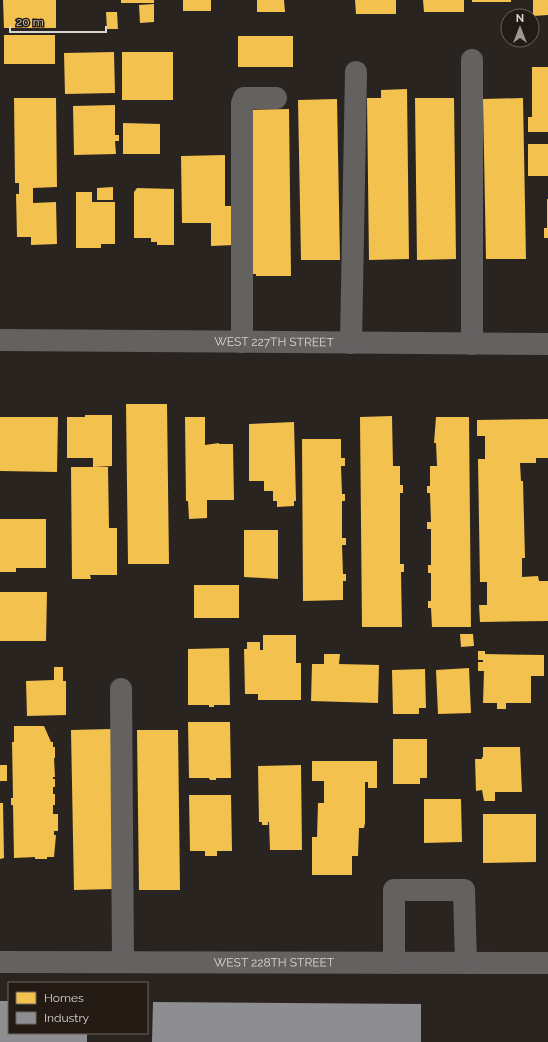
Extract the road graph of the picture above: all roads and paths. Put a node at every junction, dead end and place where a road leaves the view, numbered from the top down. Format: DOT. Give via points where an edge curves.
graph roads {
  1 [pos="472,60"];
  2 [pos="356,72"];
  3 [pos="276,98"];
  4 [pos="0,340"];
  5 [pos="242,342"];
  6 [pos="351,343"];
  7 [pos="472,344"];
  8 [pos="548,344"];
  9 [pos="121,689"];
  10 [pos="0,962"];
  11 [pos="123,962"];
  12 [pos="394,963"];
  13 [pos="466,963"];
  14 [pos="548,963"];
  1 -- 7 [label="street"];
  2 -- 6 [label="street"];
  3 -- 5 [label="street" via="244,98 242,103"];
  4 -- 5 [label="street, WEST 227TH STREET"];
  5 -- 6 [label="street, WEST 227TH STREET"];
  6 -- 7 [label="street, WEST 227TH STREET"];
  7 -- 8 [label="street, WEST 227TH STREET"];
  9 -- 11 [label="street"];
  10 -- 11 [label="street, WEST 228TH STREET"];
  11 -- 12 [label="street, WEST 228TH STREET"];
  12 -- 13 [label="street, WEST 228TH STREET"];
  12 -- 13 [label="street" via="394,890 464,890"];
  13 -- 14 [label="street, WEST 228TH STREET"];
}
